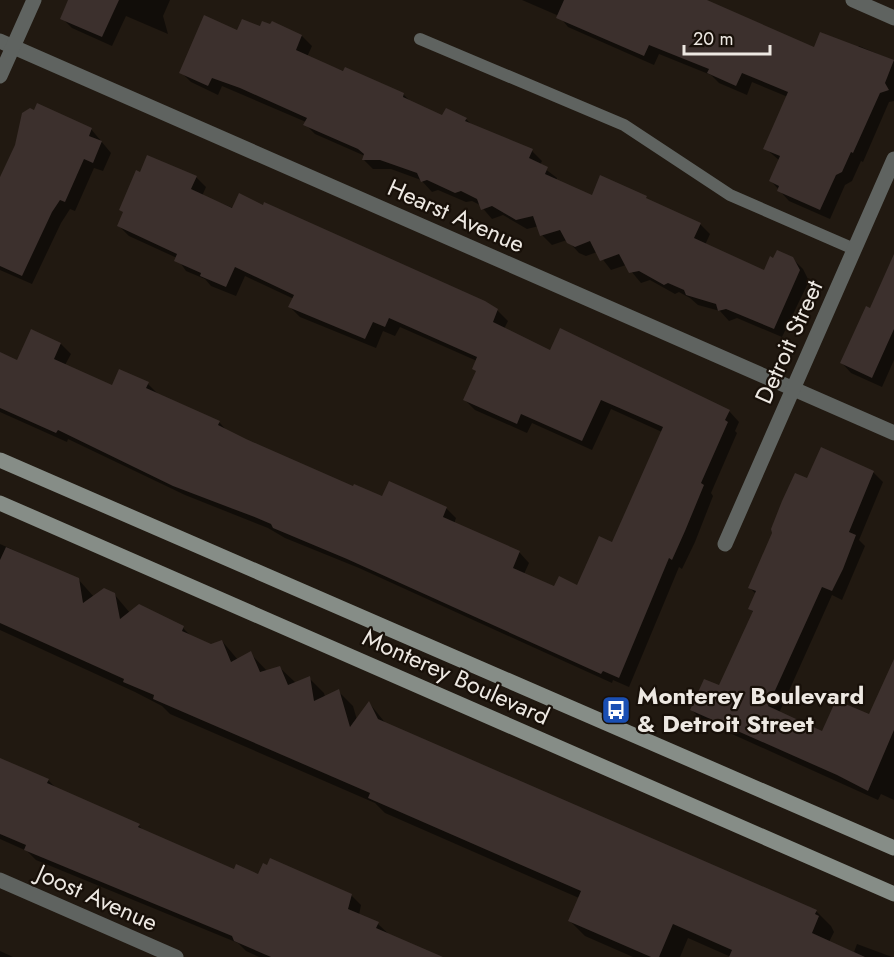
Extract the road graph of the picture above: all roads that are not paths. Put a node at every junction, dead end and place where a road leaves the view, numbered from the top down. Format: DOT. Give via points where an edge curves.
graph roads {
  1 [pos="34,0"];
  2 [pos="853,0"];
  3 [pos="894,18"];
  4 [pos="420,39"];
  5 [pos="7,44"];
  6 [pos="0,76"];
  7 [pos="894,159"];
  8 [pos="854,249"];
  9 [pos="793,389"];
  10 [pos="894,433"];
  11 [pos="0,460"];
  12 [pos="0,503"];
  13 [pos="725,544"];
  14 [pos="894,848"];
  15 [pos="0,880"];
  16 [pos="894,894"];
  17 [pos="176,957"];
  1 -- 5 [label="street"];
  2 -- 3 [label="street"];
  4 -- 8 [label="lane" via="624,125 730,195"];
  5 -- 6 [label="street"];
  5 -- 9 [label="street, Hearst Avenue"];
  7 -- 8 [label="street, Detroit Street"];
  8 -- 9 [label="street, Detroit Street"];
  9 -- 10 [label="street, Hearst Avenue"];
  9 -- 13 [label="street, Detroit Street"];
  11 -- 14 [label="main road, Monterey Boulevard"];
  12 -- 16 [label="main road, Monterey Boulevard"];
  15 -- 17 [label="street, Joost Avenue"];
}
